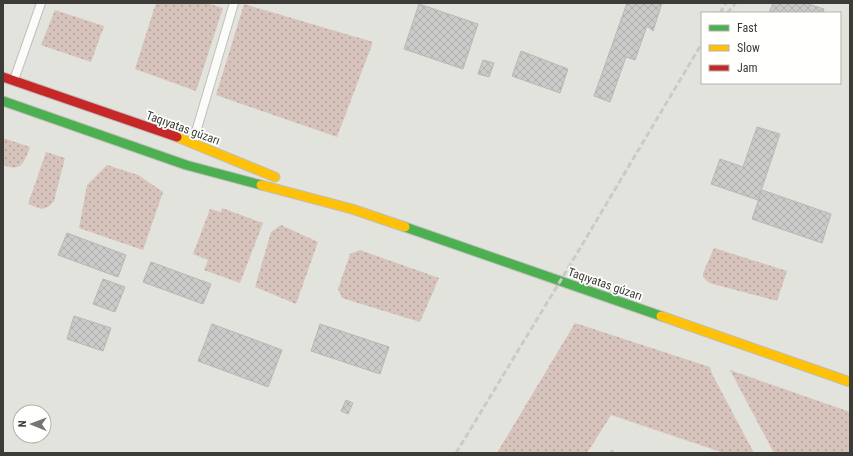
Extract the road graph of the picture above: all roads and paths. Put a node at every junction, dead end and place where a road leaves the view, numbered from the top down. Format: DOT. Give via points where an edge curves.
graph roads {
  1 [pos="41,3"];
  2 [pos="234,3"];
  3 [pos="3,77"];
  4 [pos="14,80"];
  5 [pos="3,101"];
  6 [pos="192,142"];
  7 [pos="352,209"];
  8 [pos="850,382"];
  1 -- 4 [label="lane"];
  2 -- 6 [label="lane"];
  3 -- 4 [label="highway, Taqıyatas gúzarı"];
  4 -- 6 [label="highway, Taqıyatas gúzarı"];
  5 -- 7 [label="highway, Taqıyatas gúzarı" via="186,165"];
  6 -- 7 [label="highway, Taqıyatas gúzarı"];
  7 -- 8 [label="highway, Taqıyatas gúzarı"];
}
